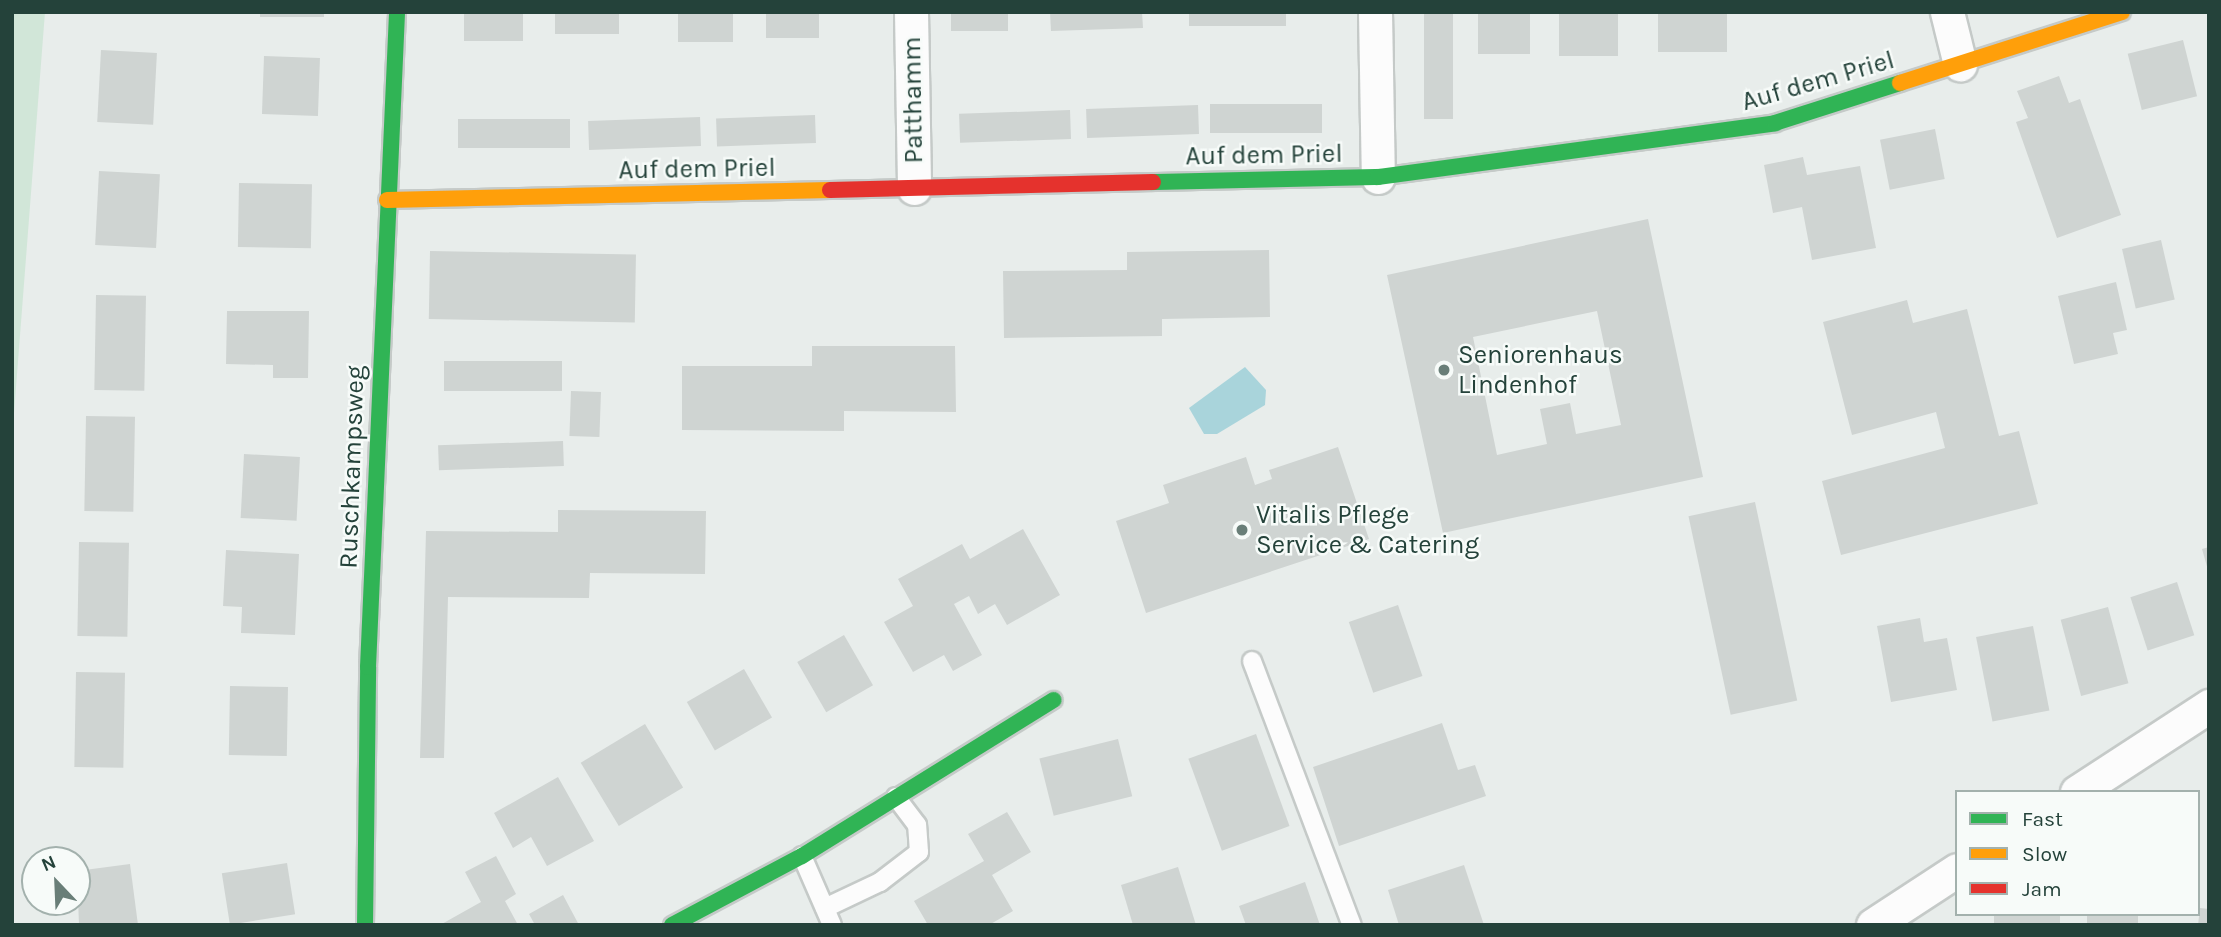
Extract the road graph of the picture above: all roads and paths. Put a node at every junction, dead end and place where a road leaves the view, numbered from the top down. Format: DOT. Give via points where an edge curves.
graph roads {
  1 [pos="397,12"];
  2 [pos="911,12"];
  3 [pos="1375,12"];
  4 [pos="1947,12"];
  5 [pos="2122,12"];
  6 [pos="1961,64"];
  7 [pos="1378,177"];
  8 [pos="914,188"];
  9 [pos="387,201"];
  10 [pos="1252,661"];
  11 [pos="1054,700"];
  12 [pos="2209,706"];
  13 [pos="2080,790"];
  14 [pos="896,797"];
  15 [pos="802,856"];
  16 [pos="1955,871"];
  17 [pos="825,908"];
  18 [pos="365,925"];
  19 [pos="672,925"];
  20 [pos="832,925"];
  21 [pos="1352,925"];
  22 [pos="1873,925"];
  1 -- 9 [label="street, Ruschkampsweg"];
  2 -- 8 [label="street, Patthamm"];
  3 -- 7 [label="street"];
  4 -- 6 [label="street"];
  5 -- 6 [label="street, Auf dem Priel"];
  6 -- 7 [label="street, Auf dem Priel" via="1775,123"];
  7 -- 8 [label="street, Auf dem Priel"];
  8 -- 9 [label="street, Auf dem Priel"];
  9 -- 18 [label="street, Ruschkampsweg"];
  10 -- 21 [label="lane"];
  11 -- 14 [label="street"];
  12 -- 13 [label="street"];
  14 -- 15 [label="street"];
  14 -- 17 [label="lane" via="917,825 919,852 880,882"];
  15 -- 17 [label="lane"];
  15 -- 19 [label="street"];
  16 -- 22 [label="street"];
  17 -- 20 [label="lane"];
}
